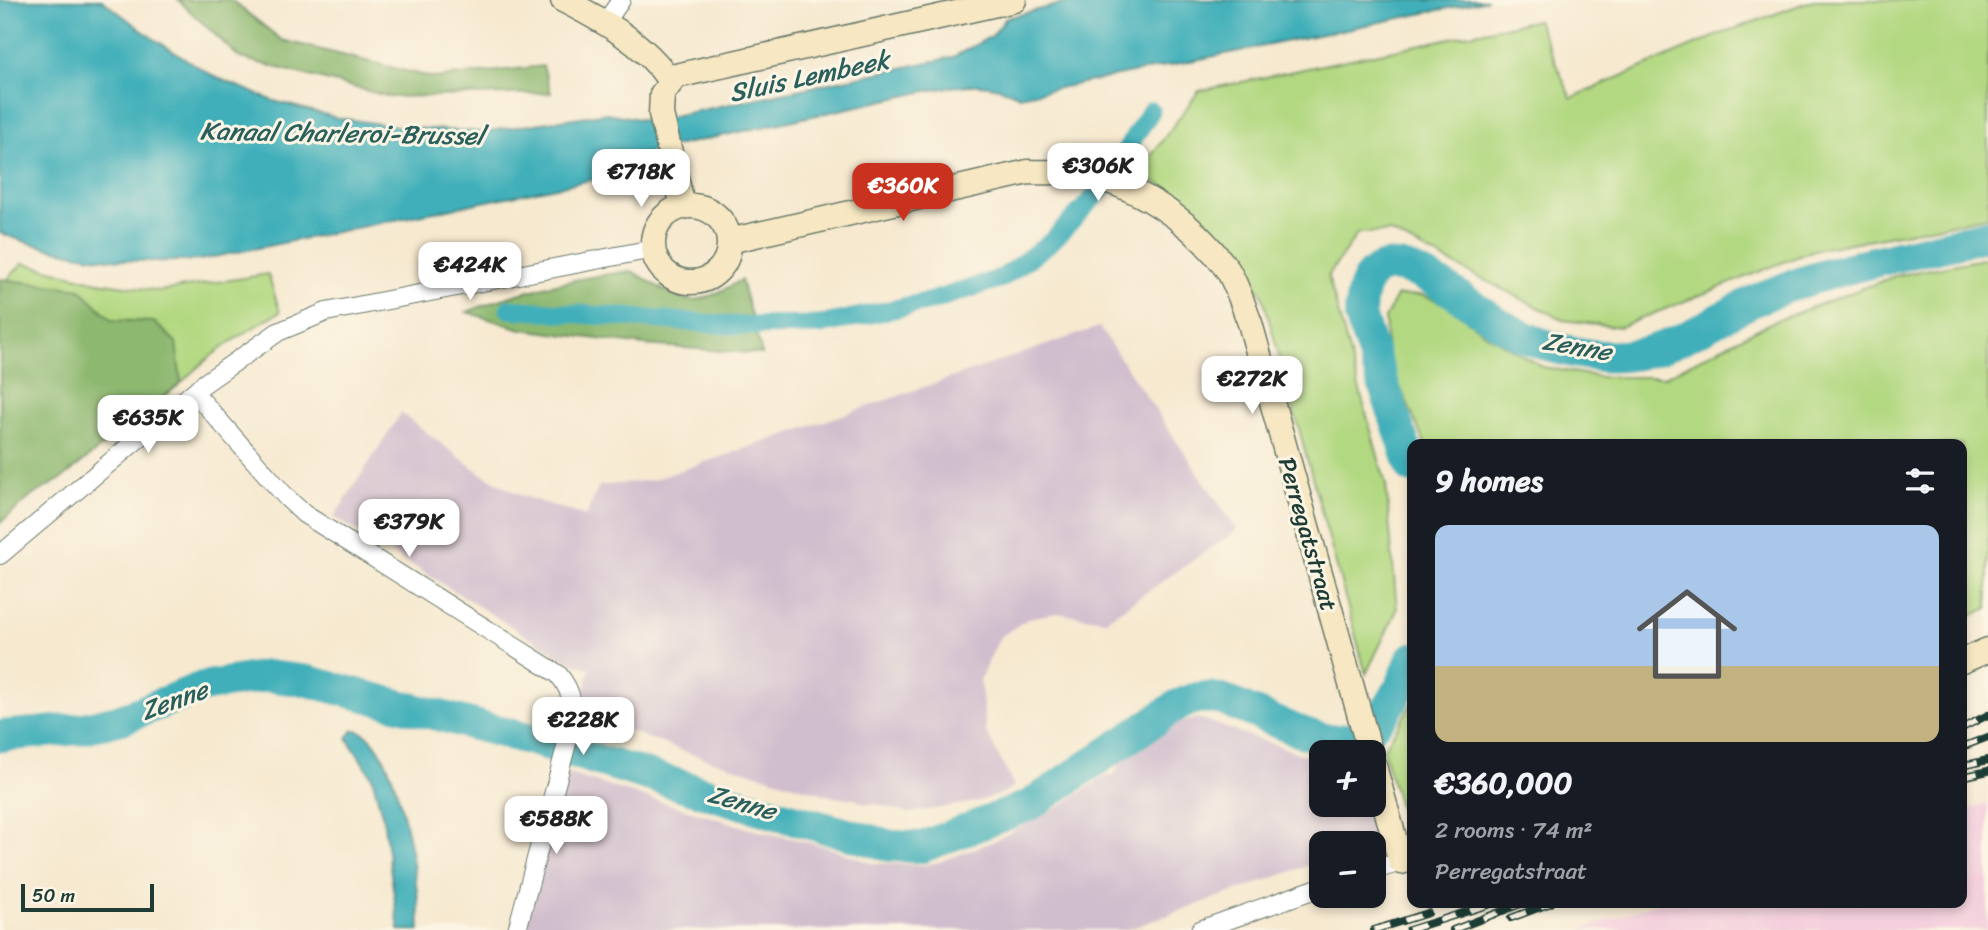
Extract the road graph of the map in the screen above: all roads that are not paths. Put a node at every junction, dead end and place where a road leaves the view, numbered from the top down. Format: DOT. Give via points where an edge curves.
graph roads {
  1 [pos="563,0"];
  2 [pos="621,0"];
  3 [pos="1014,0"];
  4 [pos="606,22"];
  5 [pos="670,81"];
  6 [pos="682,207"];
  7 [pos="729,241"];
  8 [pos="653,248"];
  9 [pos="194,392"];
  10 [pos="0,555"];
  11 [pos="1988,650"];
  12 [pos="1967,660"];
  13 [pos="1367,740"];
  14 [pos="1386,804"];
  15 [pos="1407,860"];
  16 [pos="1386,866"];
  17 [pos="1309,891"];
  18 [pos="517,930"];
  19 [pos="1200,930"];
  1 -- 4 [label="street"];
  2 -- 4 [label="street"];
  3 -- 5 [label="street" via="701,69"];
  4 -- 5 [label="street"];
  5 -- 6 [label="street" via="662,94 661,114"];
  6 -- 7 [label="street" via="713,213 724,225"];
  6 -- 8 [label="street" via="660,222"];
  7 -- 8 [label="street" via="723,266 702,281 689,282 665,272"];
  7 -- 13 [label="street, Perregatstraat" via="1028,172 1074,173 1134,191 1183,223 1228,271 1250,323"];
  8 -- 9 [label="street" via="326,312 278,332"];
  9 -- 10 [label="street"];
  9 -- 18 [label="street" via="304,513 558,674 572,697 570,732"];
  11 -- 12 [label="street"];
  14 -- 15 [label="street"];
  15 -- 16 [label="street"];
  17 -- 19 [label="street"];
}
